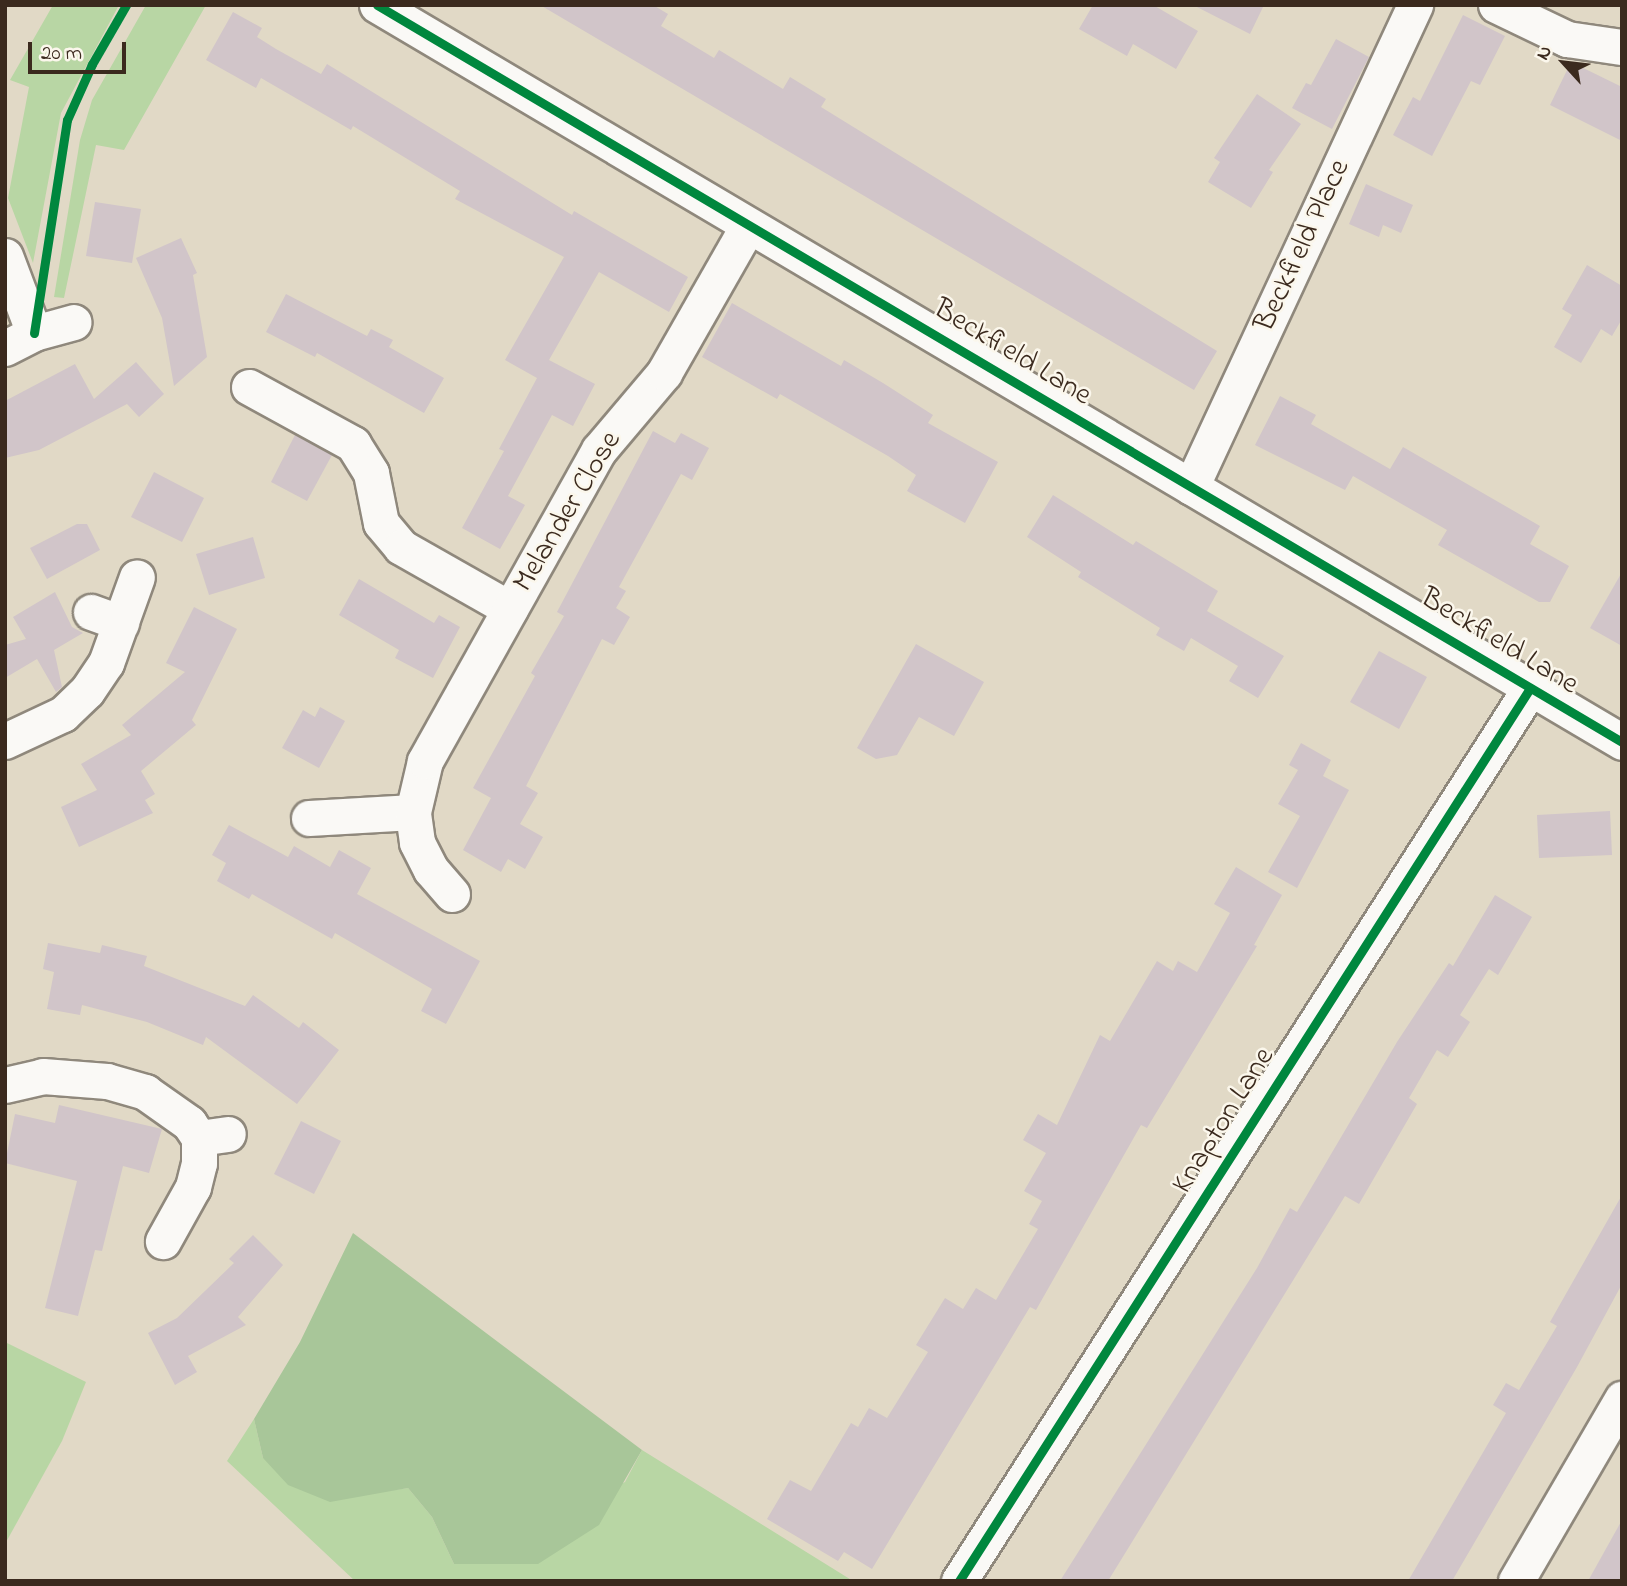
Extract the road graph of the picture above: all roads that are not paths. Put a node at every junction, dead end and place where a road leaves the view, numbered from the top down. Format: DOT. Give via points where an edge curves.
graph roads {
  1 [pos="377,5"];
  2 [pos="1416,5"];
  3 [pos="1496,5"];
  4 [pos="1622,47"];
  5 [pos="748,226"];
  6 [pos="5,256"];
  7 [pos="74,322"];
  8 [pos="19,340"];
  9 [pos="249,387"];
  10 [pos="1191,487"];
  11 [pos="137,578"];
  12 [pos="510,609"];
  13 [pos="1530,688"];
  14 [pos="5,741"];
  15 [pos="1622,742"];
  16 [pos="413,812"];
  17 [pos="309,818"];
  18 [pos="452,894"];
  19 [pos="5,1085"];
  20 [pos="163,1241"];
  21 [pos="1622,1399"];
  22 [pos="959,1581"];
  23 [pos="1516,1581"];
  1 -- 5 [label="street, Beckfield Lane"];
  2 -- 10 [label="street, Beckfield Place"];
  3 -- 4 [label="street" via="1567,39"];
  5 -- 10 [label="street, Beckfield Lane"];
  5 -- 12 [label="street, Melander Close" via="664,373 599,450"];
  6 -- 8 [label="street"];
  7 -- 8 [label="street"];
  9 -- 12 [label="street" via="353,444 371,473 381,523 401,547"];
  10 -- 13 [label="street, Beckfield Lane"];
  11 -- 14 [label="street" via="106,617 106,663 87,691 62,714"];
  12 -- 16 [label="street, Melander Close" via="425,761"];
  13 -- 15 [label="street, Beckfield Lane"];
  13 -- 22 [label="street, Knapton Lane"];
  16 -- 17 [label="street"];
  16 -- 18 [label="street, Melander Close" via="417,842 431,870"];
  19 -- 20 [label="street" via="43,1076 107,1081 145,1092 214,1136"];
  21 -- 23 [label="street"];
}
